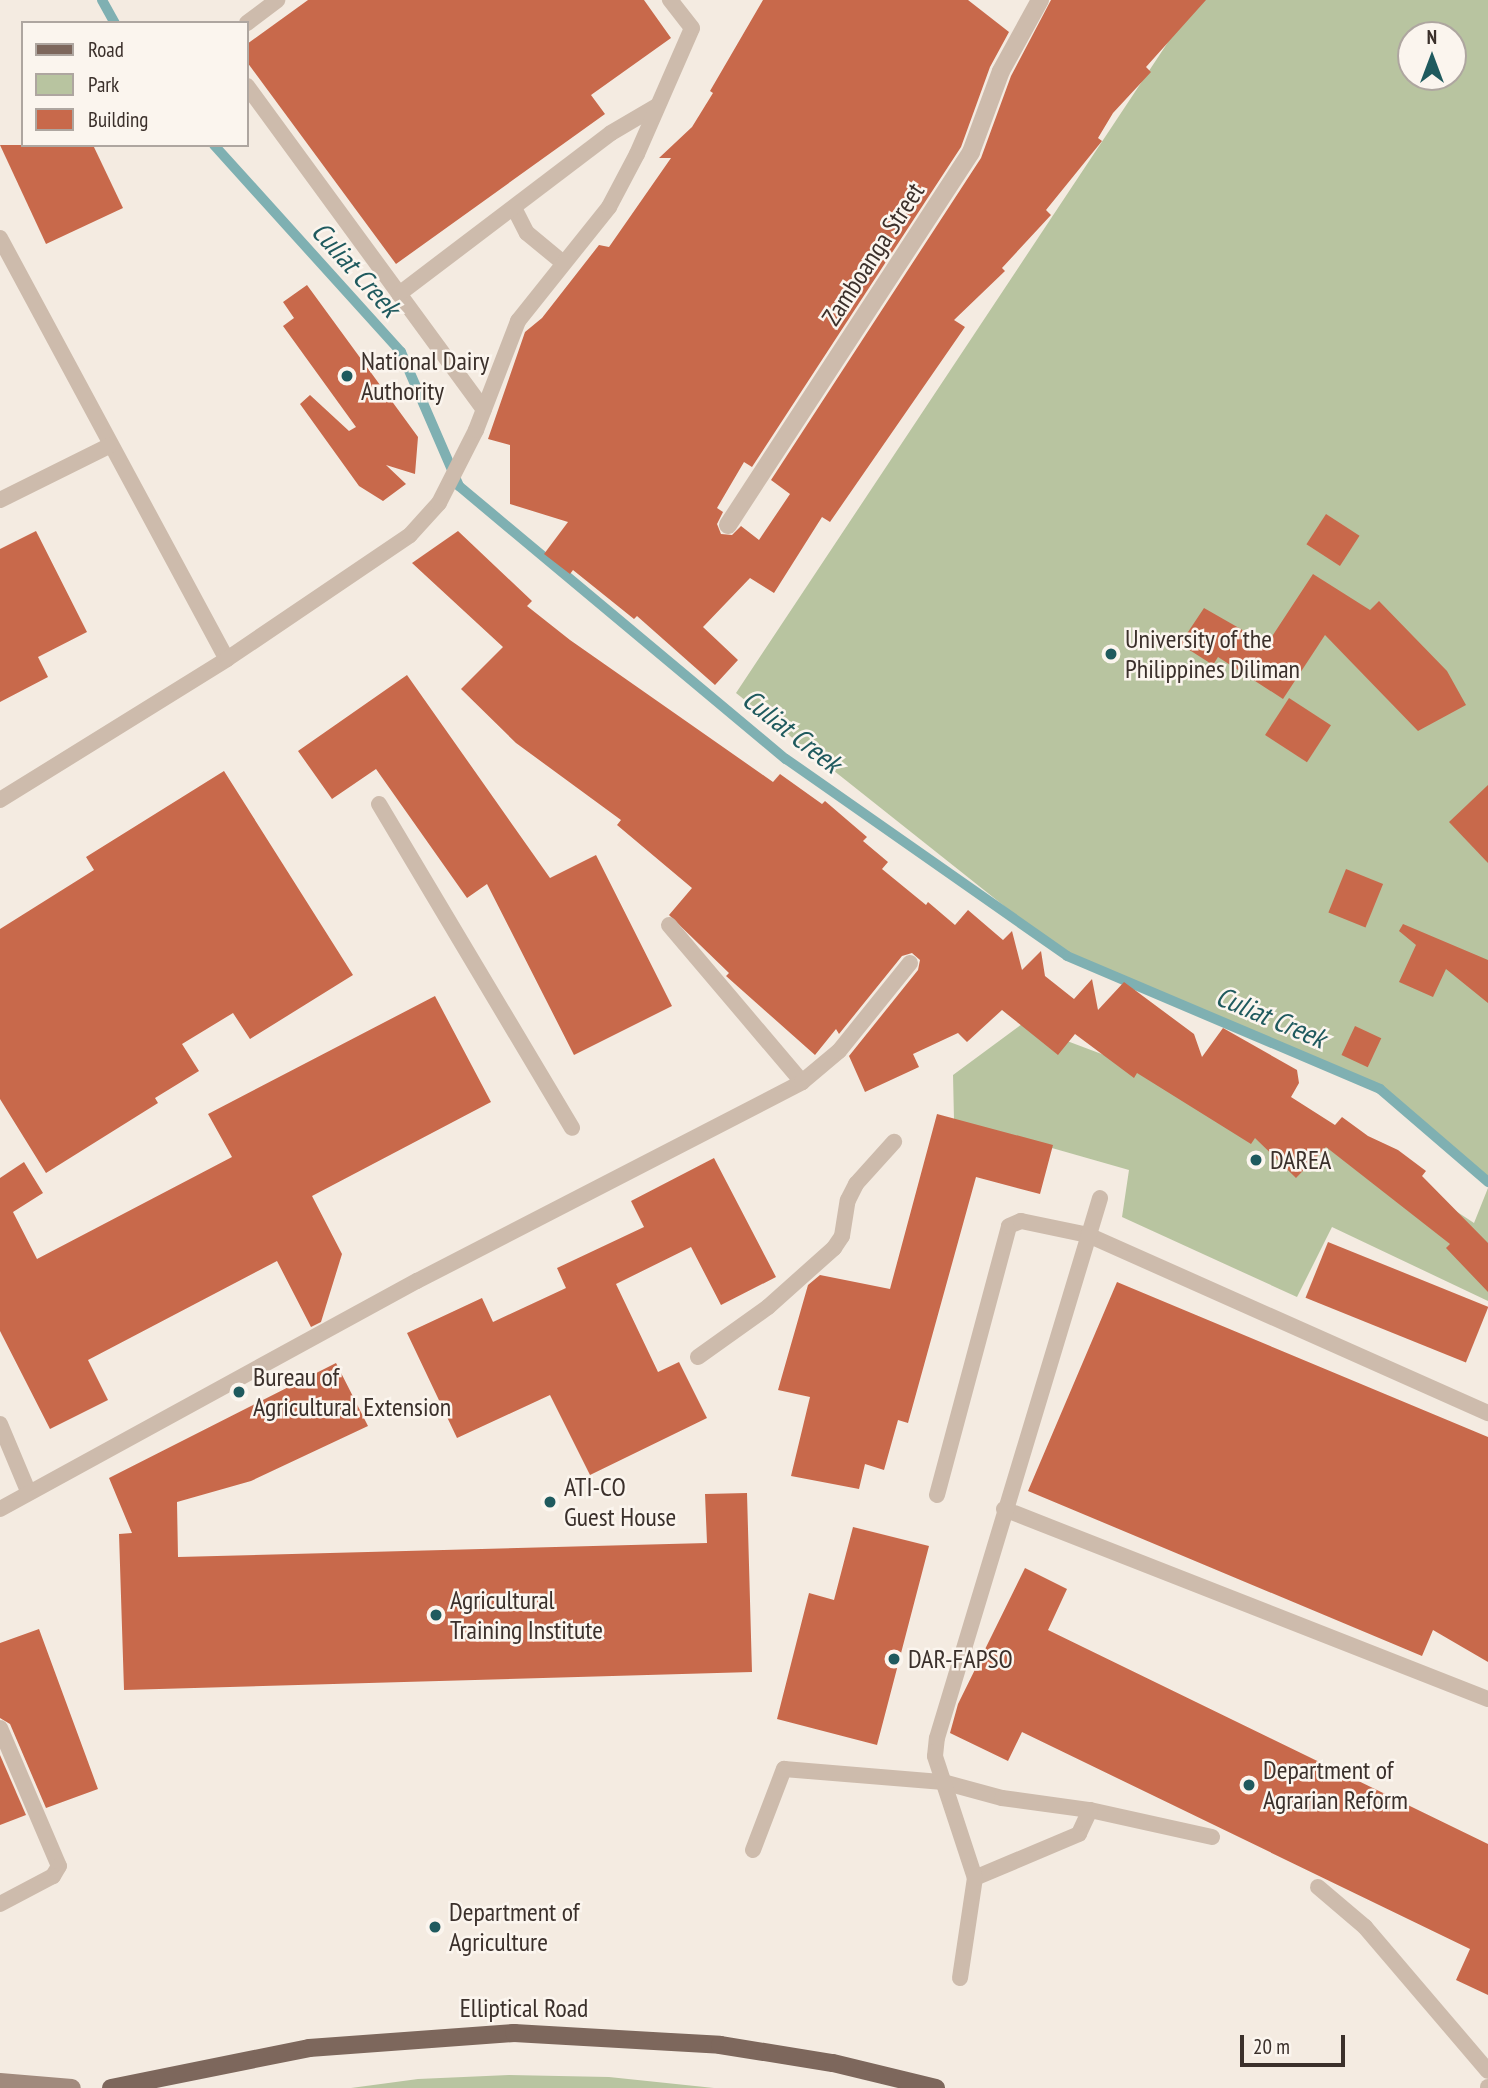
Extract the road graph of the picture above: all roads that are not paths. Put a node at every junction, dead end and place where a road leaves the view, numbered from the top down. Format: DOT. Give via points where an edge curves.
graph roads {
  1 [pos="277,0"];
  2 [pos="670,0"];
  3 [pos="1040,0"];
  4 [pos="248,22"];
  5 [pos="248,87"];
  6 [pos="657,106"];
  7 [pos="514,208"];
  8 [pos="0,239"];
  9 [pos="562,262"];
  10 [pos="399,294"];
  11 [pos="484,410"];
  12 [pos="110,446"];
  13 [pos="0,500"];
  14 [pos="728,525"];
  15 [pos="227,659"];
  16 [pos="0,800"];
  17 [pos="379,804"];
  18 [pos="669,925"];
  19 [pos="909,963"];
  20 [pos="802,1082"];
  21 [pos="572,1128"];
  22 [pos="894,1142"];
  23 [pos="1100,1198"];
  24 [pos="1088,1235"];
  25 [pos="698,1357"];
  26 [pos="1488,1413"];
  27 [pos="0,1424"];
  28 [pos="27,1491"];
  29 [pos="937,1495"];
  30 [pos="0,1509"];
  31 [pos="1004,1509"];
  32 [pos="1488,1699"];
  33 [pos="0,1728"];
  34 [pos="943,1782"];
  35 [pos="1090,1810"];
  36 [pos="1212,1837"];
  37 [pos="753,1850"];
  38 [pos="975,1878"];
  39 [pos="1318,1887"];
  40 [pos="0,1904"];
  41 [pos="960,1978"];
  42 [pos="1488,2071"];
  43 [pos="0,2082"];
  44 [pos="72,2088"];
  45 [pos="111,2088"];
  46 [pos="936,2088"];
  1 -- 4 [label="lane"];
  2 -- 6 [label="lane" via="692,28"];
  3 -- 14 [label="street, Zamboanga Street" via="1001,71 971,152"];
  5 -- 10 [label="lane"];
  6 -- 7 [label="lane" via="611,133"];
  6 -- 9 [label="lane" via="609,207"];
  7 -- 9 [label="lane" via="527,233"];
  7 -- 10 [label="lane"];
  8 -- 12 [label="lane"];
  9 -- 11 [label="lane" via="518,321"];
  10 -- 11 [label="lane"];
  11 -- 15 [label="lane" via="439,503 410,535"];
  12 -- 13 [label="lane"];
  12 -- 15 [label="lane"];
  15 -- 16 [label="lane"];
  17 -- 21 [label="lane"];
  18 -- 20 [label="lane"];
  19 -- 20 [label="lane" via="839,1051"];
  20 -- 28 [label="lane"];
  22 -- 25 [label="lane" via="856,1184 848,1200 842,1236 834,1248 768,1307"];
  23 -- 24 [label="lane"];
  24 -- 26 [label="lane"];
  24 -- 29 [label="lane" via="1021,1220 1009,1226"];
  24 -- 31 [label="lane"];
  27 -- 28 [label="lane"];
  28 -- 30 [label="lane"];
  31 -- 32 [label="lane"];
  31 -- 34 [label="lane" via="937,1738 935,1756"];
  33 -- 40 [label="lane" via="59,1866 53,1876"];
  34 -- 35 [label="lane" via="1002,1798"];
  34 -- 37 [label="lane" via="784,1769"];
  34 -- 38 [label="lane"];
  35 -- 36 [label="lane"];
  35 -- 38 [label="lane" via="1079,1834"];
  38 -- 41 [label="lane"];
  39 -- 42 [label="lane" via="1365,1927"];
  43 -- 44 [label="main road"];
  45 -- 46 [label="main road, Elliptical Road" via="309,2048 514,2033 720,2045 822,2061"];
}
